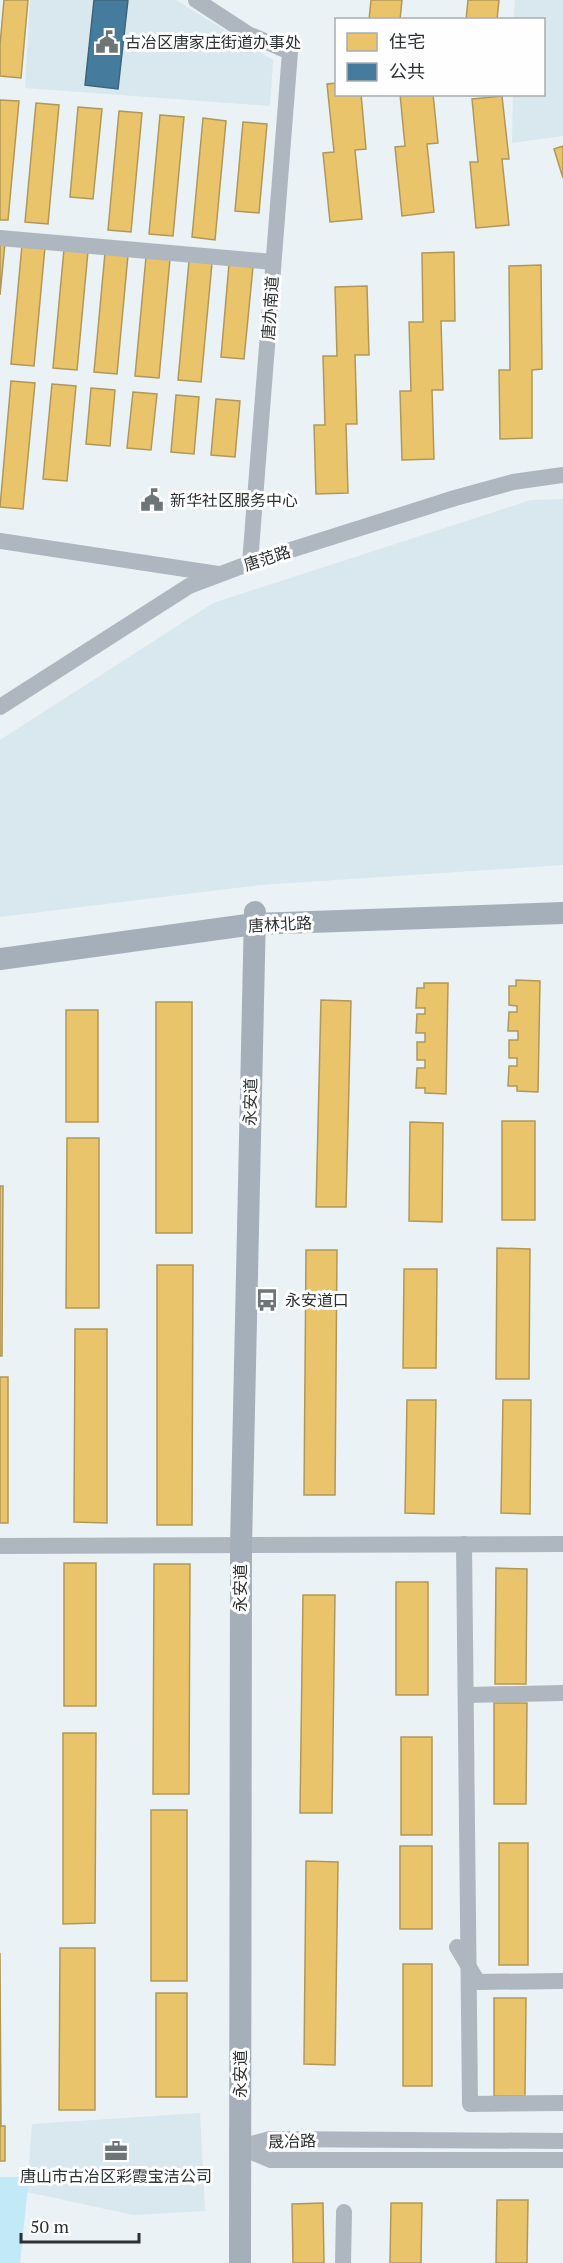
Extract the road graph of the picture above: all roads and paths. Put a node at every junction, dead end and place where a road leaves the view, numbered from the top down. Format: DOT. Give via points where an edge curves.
graph roads {
  1 [pos="196,0"];
  2 [pos="0,238"];
  3 [pos="273,262"];
  4 [pos="563,475"];
  5 [pos="0,541"];
  6 [pos="250,563"];
  7 [pos="218,574"];
  8 [pos="0,707"];
  9 [pos="563,898"];
  10 [pos="563,913"];
  11 [pos="255,918"];
  12 [pos="0,945"];
  13 [pos="0,959"];
  14 [pos="464,1544"];
  15 [pos="563,1544"];
  16 [pos="0,1546"];
  17 [pos="240,1546"];
  18 [pos="563,1693"];
  19 [pos="466,1695"];
  20 [pos="457,1947"];
  21 [pos="563,1981"];
  22 [pos="563,2103"];
  23 [pos="563,2141"];
  24 [pos="240,2147"];
  25 [pos="563,2160"];
  26 [pos="344,2212"];
  27 [pos="240,2263"];
  28 [pos="344,2263"];
  1 -- 3 [label="street, 唐办南道" via="248,34 290,52"];
  2 -- 3 [label="street"];
  3 -- 6 [label="street, 唐办南道"];
  4 -- 6 [label="street, 唐范路" via="513,482 455,498"];
  5 -- 7 [label="street"];
  6 -- 7 [label="street, 唐范路"];
  7 -- 8 [label="street, 唐范路" via="189,586"];
  9 -- 11 [label="main road, 唐林北路"];
  10 -- 11 [label="main road, 唐林北路"];
  11 -- 12 [label="main road, 唐林北路"];
  11 -- 13 [label="main road, 唐林北路"];
  11 -- 17 [label="main road, 永安道"];
  14 -- 15 [label="street"];
  14 -- 17 [label="street"];
  14 -- 19 [label="street"];
  16 -- 17 [label="street"];
  17 -- 24 [label="main road, 永安道"];
  18 -- 19 [label="street"];
  19 -- 22 [label="street" via="470,2104"];
  20 -- 21 [label="street" via="478,1982"];
  23 -- 24 [label="street, 晟冶路" via="270,2139"];
  24 -- 25 [label="street, 晟冶路" via="271,2160"];
  24 -- 27 [label="main road, 永安道"];
  26 -- 28 [label="street"];
}
